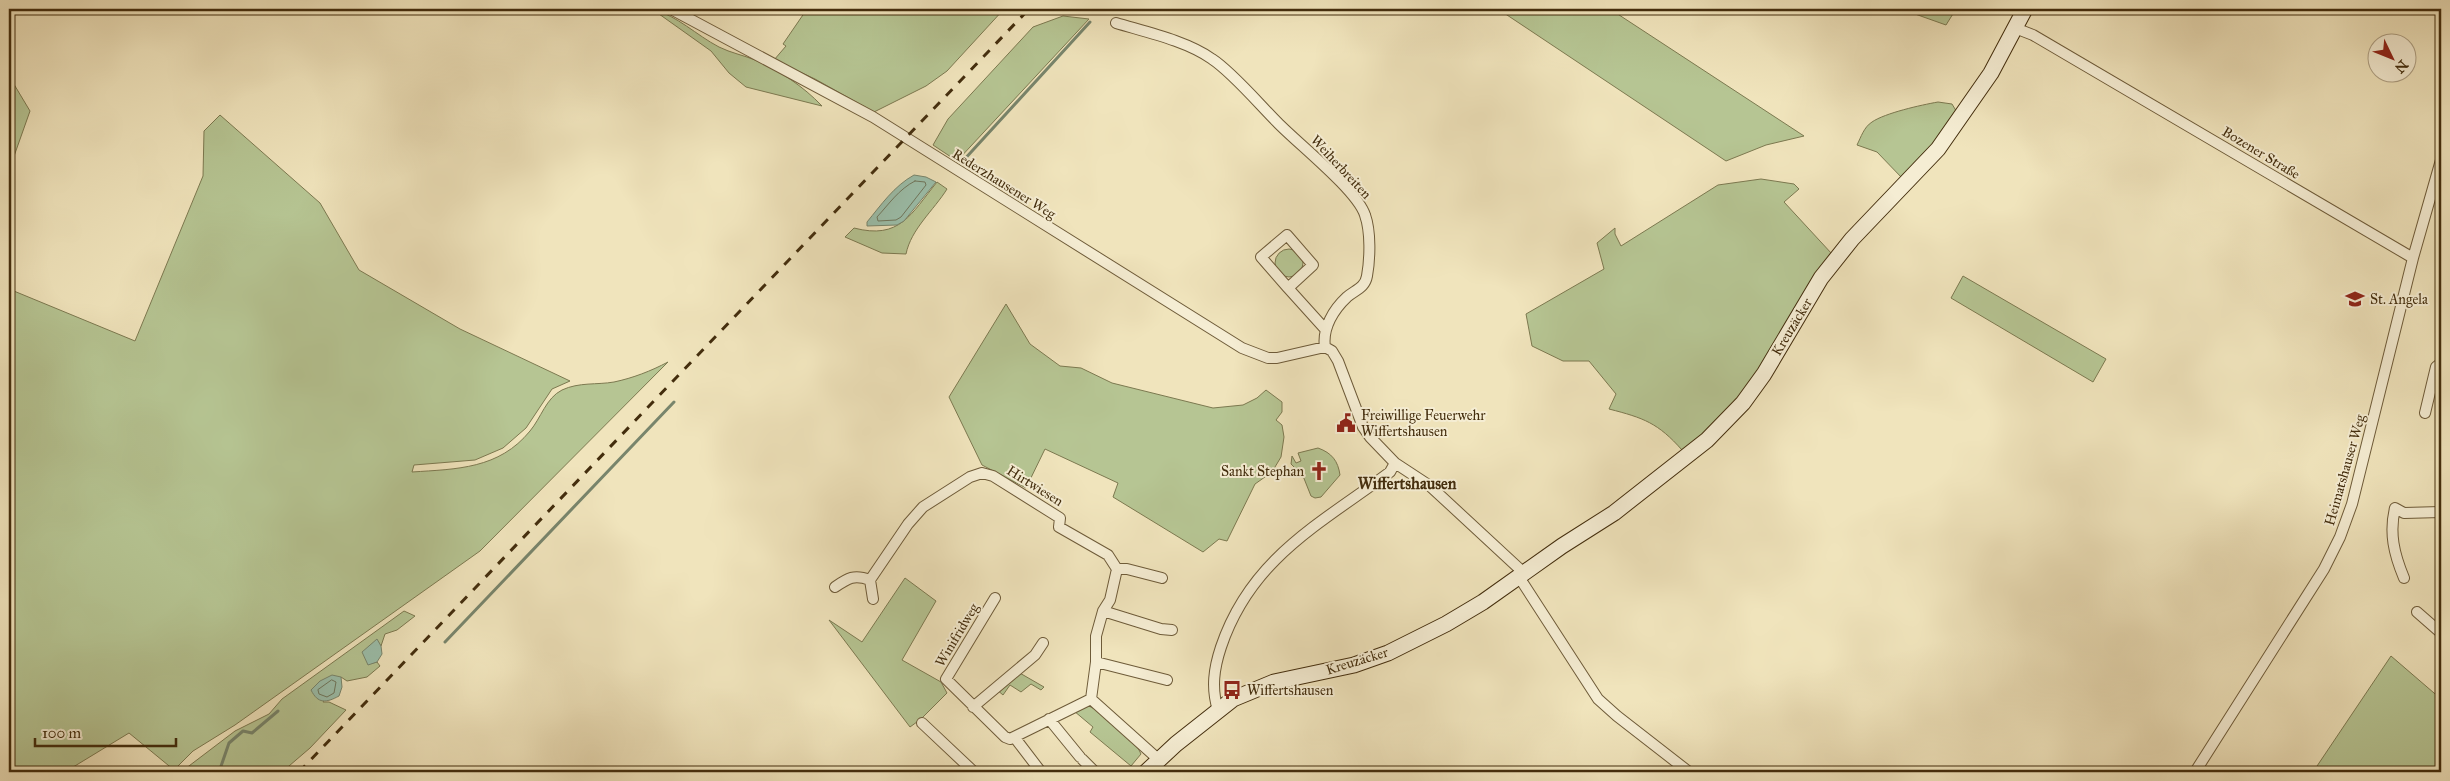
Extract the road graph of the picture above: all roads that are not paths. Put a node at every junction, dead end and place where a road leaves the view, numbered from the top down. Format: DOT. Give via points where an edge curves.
graph roads {
  1 [pos="671,9"];
  2 [pos="2025,9"];
  3 [pos="1116,23"];
  4 [pos="2015,28"];
  5 [pos="2441,160"];
  6 [pos="2439,177"];
  7 [pos="2413,258"];
  8 [pos="1288,288"];
  9 [pos="1326,329"];
  10 [pos="1326,347"];
  11 [pos="2441,363"];
  12 [pos="2425,413"];
  13 [pos="1395,464"];
  14 [pos="2441,512"];
  15 [pos="1117,569"];
  16 [pos="1522,575"];
  17 [pos="1162,578"];
  18 [pos="2404,578"];
  19 [pos="870,580"];
  20 [pos="835,587"];
  21 [pos="995,598"];
  22 [pos="873,600"];
  23 [pos="1102,611"];
  24 [pos="2417,612"];
  25 [pos="1172,630"];
  26 [pos="2441,633"];
  27 [pos="1043,643"];
  28 [pos="1096,662"];
  29 [pos="1167,680"];
  30 [pos="1090,699"];
  31 [pos="973,707"];
  32 [pos="1218,710"];
  33 [pos="1049,719"];
  34 [pos="922,723"];
  35 [pos="1015,738"];
  36 [pos="1158,760"];
  37 [pos="974,772"];
  38 [pos="1041,772"];
  39 [pos="1095,772"];
  40 [pos="1146,772"];
  41 [pos="1689,772"];
  42 [pos="2195,772"];
  1 -- 10 [label="street, Rederzhausener Weg" via="873,117 1242,348 1277,358"];
  2 -- 4 [label="street, Kreuzäcker"];
  3 -- 9 [label="street, Weiherbreiten" via="1197,50 1214,59 1280,126 1317,158 1365,214 1367,277 1336,310"];
  4 -- 7 [label="street, Bozener Straße"];
  4 -- 16 [label="street, Kreuzäcker" via="1991,73 1944,141 1852,239 1822,278 1764,374 1724,424 1651,486"];
  5 -- 6 [label="street"];
  6 -- 7 [label="street"];
  7 -- 42 [label="street, Heimatshauser Weg" via="2352,504 2340,537 2324,569"];
  8 -- 8 [label="street" via="1261,257 1287,234 1313,265"];
  8 -- 9 [label="street"];
  9 -- 10 [label="street, Weiherbreiten"];
  10 -- 13 [label="street" via="1338,361 1363,427"];
  11 -- 12 [label="street" via="2436,368"];
  13 -- 16 [label="street" via="1430,486"];
  13 -- 32 [label="street" via="1390,472 1318,522 1281,553 1239,604 1230,622 1212,688"];
  14 -- 18 [label="street" via="2404,513 2395,508 2392,521 2394,552"];
  15 -- 17 [label="street"];
  15 -- 19 [label="street, Hirtwiesen" via="1108,555 1058,527 1060,518 993,476 982,473 970,477 923,507"];
  15 -- 23 [label="street" via="1110,600"];
  16 -- 32 [label="street, Kreuzäcker" via="1446,624 1388,653 1354,665 1274,682 1233,699"];
  16 -- 41 [label="street" via="1598,699"];
  19 -- 20 [label="street" via="849,577"];
  19 -- 22 [label="street"];
  21 -- 31 [label="street, Winifridweg" via="946,679"];
  23 -- 25 [label="street"];
  23 -- 28 [label="street" via="1096,636"];
  24 -- 26 [label="street"];
  27 -- 31 [label="street" via="1035,655"];
  28 -- 29 [label="street"];
  28 -- 30 [label="street"];
  30 -- 33 [label="street"];
  30 -- 36 [label="street"];
  31 -- 35 [label="street, Winifridweg" via="1005,737"];
  32 -- 36 [label="street, Kreuzäcker"];
  33 -- 35 [label="street"];
  33 -- 39 [label="street"];
  34 -- 37 [label="street"];
  35 -- 38 [label="street, Winifridweg"];
  36 -- 40 [label="street, Kreuzäcker"];
}
